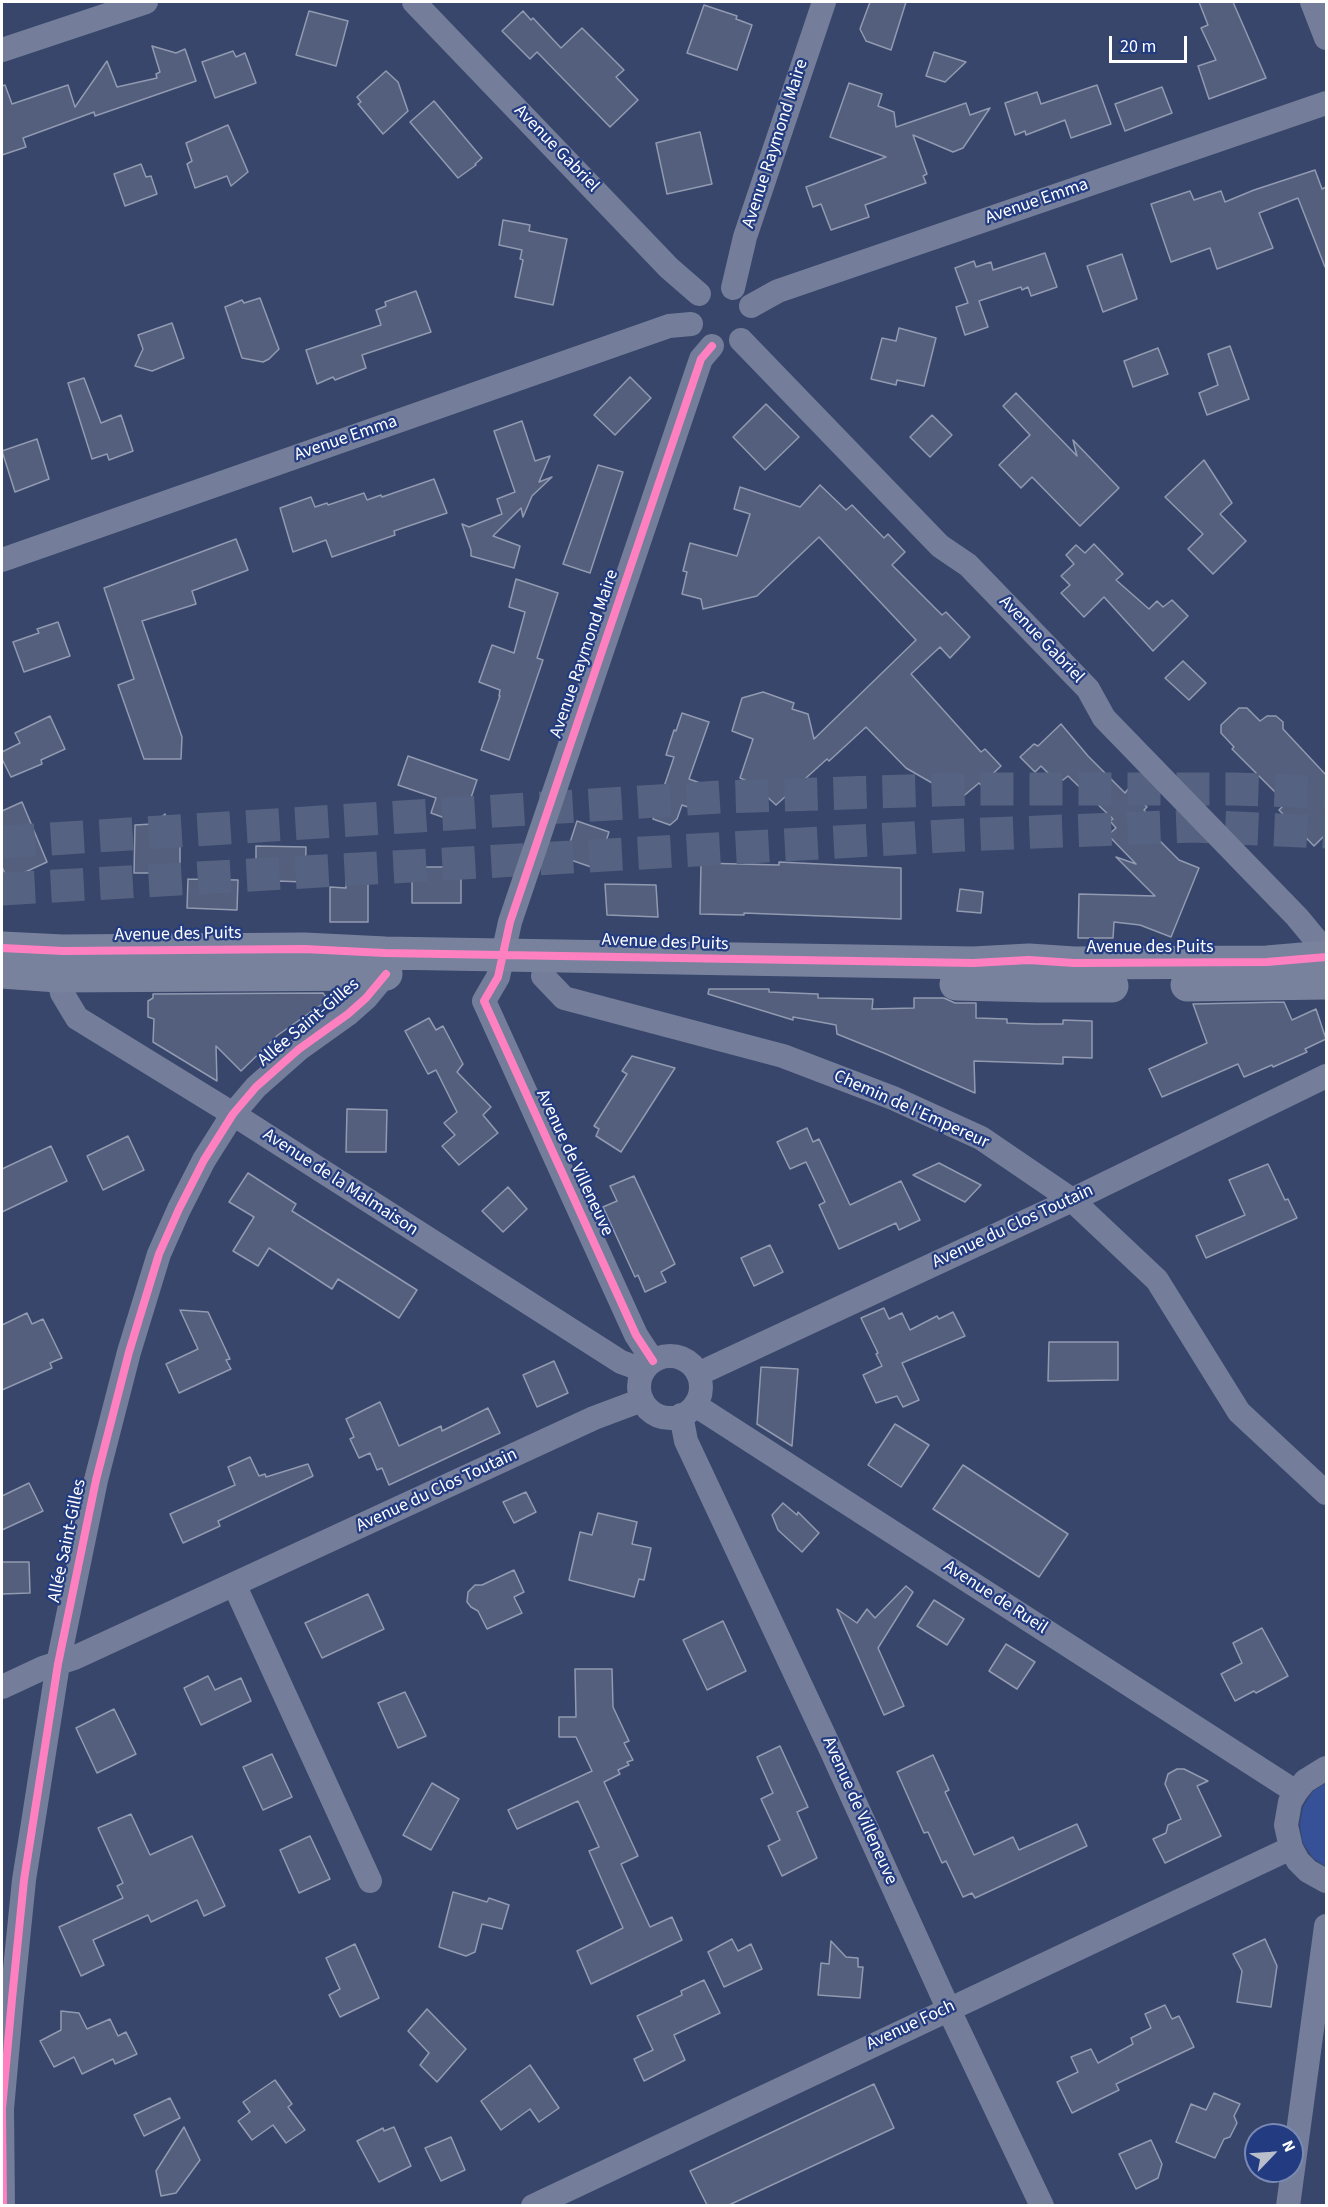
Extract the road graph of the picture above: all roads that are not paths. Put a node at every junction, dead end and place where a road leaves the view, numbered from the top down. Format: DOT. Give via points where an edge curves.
graph roads {
  1 [pos="146,2"];
  2 [pos="414,2"];
  3 [pos="824,2"];
  4 [pos="1312,2"];
  5 [pos="1326,38"];
  6 [pos="2,50"];
  7 [pos="1326,103"];
  8 [pos="733,288"];
  9 [pos="699,294"];
  10 [pos="751,306"];
  11 [pos="692,324"];
  12 [pos="741,340"];
  13 [pos="712,346"];
  14 [pos="2,560"];
  15 [pos="2,948"];
  16 [pos="1326,954"];
  17 [pos="230,962"];
  18 [pos="501,966"];
  19 [pos="2,972"];
  20 [pos="973,973"];
  21 [pos="386,974"];
  22 [pos="1160,974"];
  23 [pos="58,976"];
  24 [pos="543,976"];
  25 [pos="1326,983"];
  26 [pos="1326,1076"];
  27 [pos="233,1114"];
  28 [pos="1072,1200"];
  29 [pos="648,1365"];
  30 [pos="698,1374"];
  31 [pos="642,1400"];
  32 [pos="688,1410"];
  33 [pos="1326,1493"];
  34 [pos="234,1584"];
  35 [pos="58,1664"];
  36 [pos="2,1687"];
  37 [pos="1326,1768"];
  38 [pos="1296,1791"];
  39 [pos="1291,1848"];
  40 [pos="370,1881"];
  41 [pos="1326,1881"];
  42 [pos="1326,1926"];
  43 [pos="948,2008"];
  44 [pos="3,2205"];
  45 [pos="533,2205"];
  46 [pos="1042,2205"];
  47 [pos="1288,2205"];
  1 -- 6 [label="street"];
  2 -- 9 [label="street, Avenue Gabriel" via="669,268"];
  3 -- 8 [label="street, Avenue Raymond Maire" via="745,237"];
  4 -- 5 [label="street"];
  7 -- 10 [label="street, Avenue Emma" via="778,291"];
  8 -- 9 [label="street" via="715,286"];
  8 -- 10 [label="street"];
  9 -- 11 [label="street" via="693,303"];
  10 -- 12 [label="street" via="751,325"];
  11 -- 13 [label="street" via="696,333"];
  11 -- 14 [label="street, Avenue Emma" via="669,326"];
  12 -- 13 [label="street" via="732,345"];
  12 -- 16 [label="street, Avenue Gabriel" via="940,546 968,565 1088,689 1104,718 1297,917"];
  13 -- 18 [label="street, Avenue Raymond Maire" via="701,359 510,922"];
  15 -- 17 [label="street, Avenue des Puits"];
  16 -- 22 [label="street, Avenue des Puits"];
  17 -- 18 [label="street, Avenue des Puits" via="304,949"];
  17 -- 21 [label="street, Avenue des Puits"];
  17 -- 23 [label="street, Avenue des Puits"];
  18 -- 20 [label="street, Avenue des Puits"];
  18 -- 21 [label="street, Avenue des Puits"];
  18 -- 24 [label="street, Avenue des Puits"];
  18 -- 29 [label="street, Avenue de Villeneuve" via="484,1001"];
  19 -- 23 [label="street, Avenue des Puits"];
  20 -- 22 [label="street, Avenue des Puits" via="1040,986"];
  20 -- 24 [label="street, Avenue des Puits" via="866,984 715,977"];
  21 -- 27 [label="street, Allée Saint-Gilles" via="348,1014 256,1086"];
  22 -- 25 [label="street, Avenue des Puits"];
  23 -- 27 [label="street, Avenue de la Malmaison" via="62,993 77,1018"];
  24 -- 28 [label="street, Chemin de l'Empereur" via="564,998 783,1056 893,1098 981,1138"];
  26 -- 28 [label="street, Avenue du Clos Toutain"];
  27 -- 29 [label="street, Avenue de la Malmaison" via="621,1362"];
  27 -- 35 [label="street, Allée Saint-Gilles" via="204,1160 159,1254 96,1480"];
  28 -- 30 [label="street, Avenue du Clos Toutain"];
  28 -- 33 [label="street, Chemin de l'Empereur" via="1157,1280 1239,1412"];
  29 -- 30 [label="street" via="659,1358 677,1357 692,1365"];
  29 -- 31 [label="street" via="639,1387"];
  30 -- 32 [label="street" via="699,1394"];
  31 -- 32 [label="street" via="659,1416 669,1417"];
  31 -- 34 [label="street, Avenue du Clos Toutain" via="594,1418"];
  32 -- 38 [label="street, Avenue de Rueil"];
  32 -- 43 [label="street, Avenue de Villeneuve" via="687,1441"];
  34 -- 35 [label="street, Avenue du Clos Toutain"];
  34 -- 40 [label="street"];
  35 -- 36 [label="street, Avenue du Clos Toutain"];
  35 -- 44 [label="street, Allée Saint-Gilles" via="24,1880 14,1975 2,2109"];
  37 -- 38 [label="street"];
  38 -- 39 [label="street" via="1286,1825"];
  39 -- 41 [label="street" via="1308,1871"];
  39 -- 43 [label="street, Avenue Foch"];
  42 -- 47 [label="street"];
  43 -- 45 [label="street, Avenue Foch"];
  43 -- 46 [label="street, Avenue de Villeneuve"];
}
